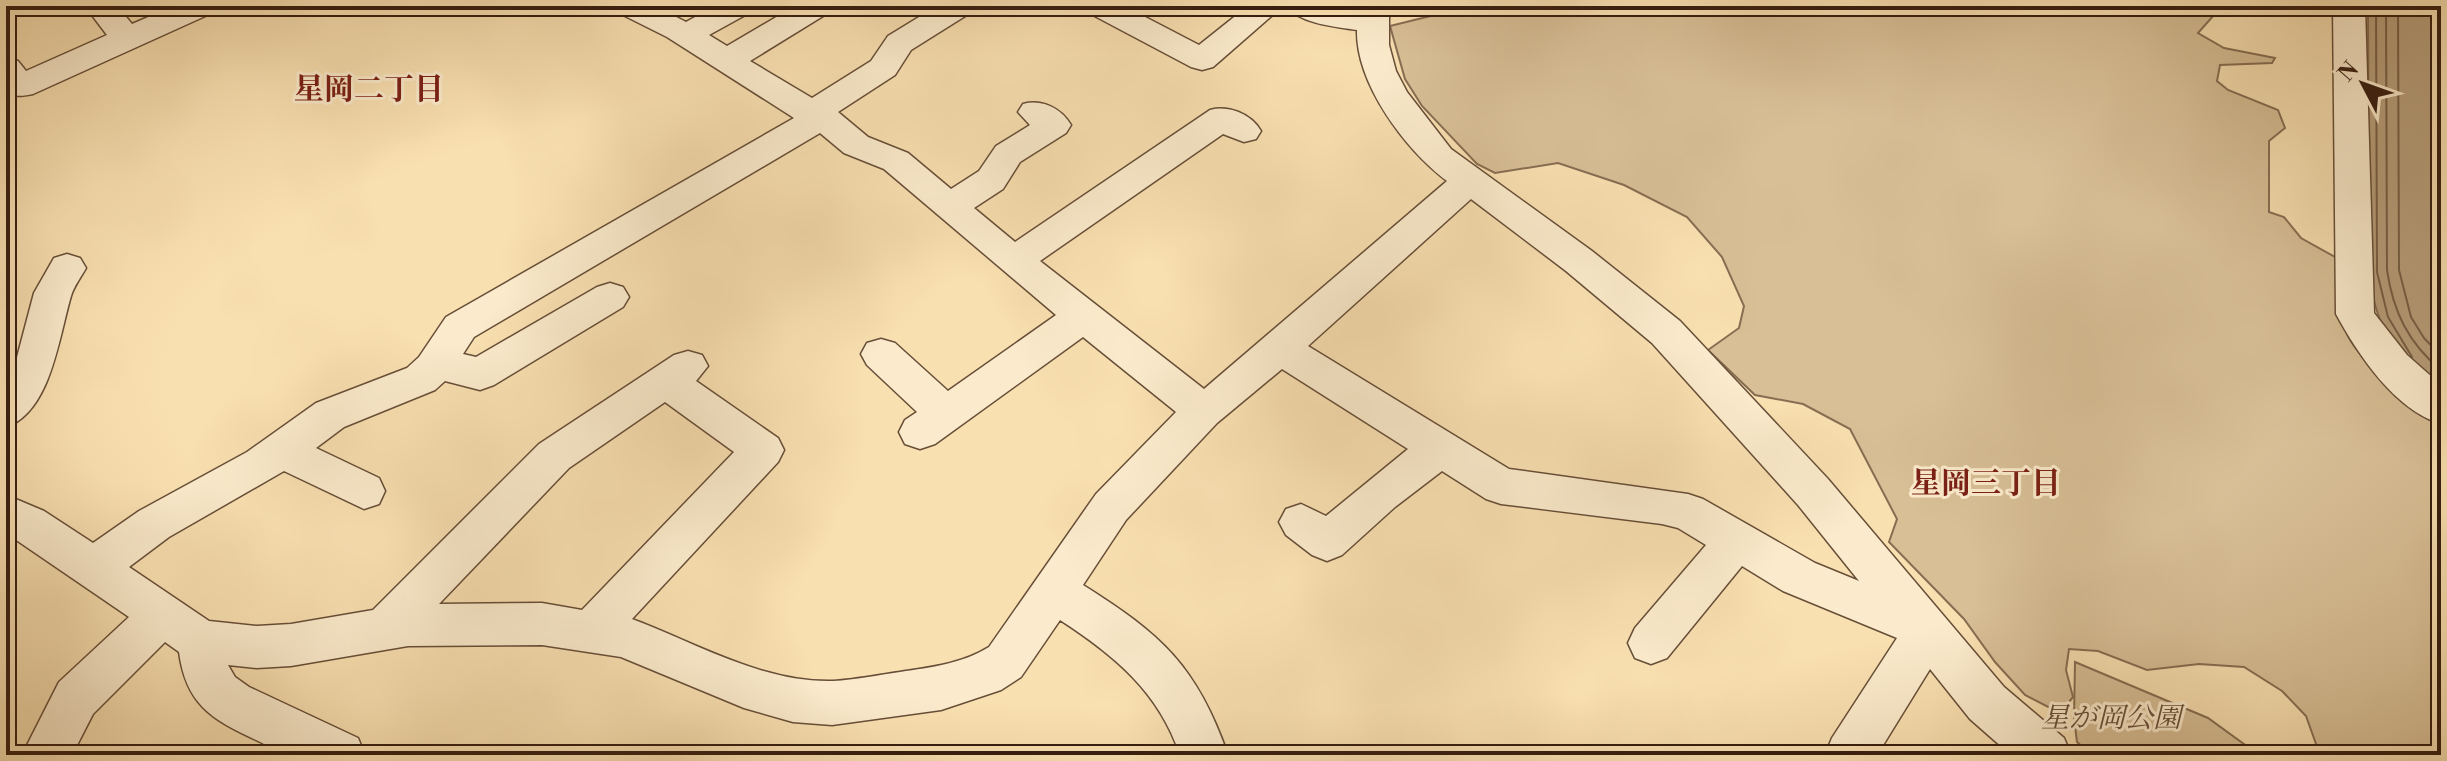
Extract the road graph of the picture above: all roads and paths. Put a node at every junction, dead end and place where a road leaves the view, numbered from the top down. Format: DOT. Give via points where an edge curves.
graph roads {
  1 [pos="101,6"];
  2 [pos="201,6"];
  3 [pos="630,6"];
  4 [pos="738,6"];
  5 [pos="817,6"];
  6 [pos="959,6"];
  7 [pos="1100,6"];
  8 [pos="1267,6"];
  9 [pos="1303,6"];
  10 [pos="2349,6"];
  11 [pos="1373,14"];
  12 [pos="686,35"];
  13 [pos="127,39"];
  14 [pos="726,61"];
  15 [pos="6,68"];
  16 [pos="1035,112"];
  17 [pos="817,115"];
  18 [pos="1244,131"];
  19 [pos="1469,181"];
  20 [pos="949,207"];
  21 [pos="1014,261"];
  22 [pos="67,268"];
  23 [pos="540,279"];
  24 [pos="1084,316"];
  25 [pos="1280,348"];
  26 [pos="880,354"];
  27 [pos="436,363"];
  28 [pos="2441,408"];
  29 [pos="6,411"];
  30 [pos="1203,411"];
  31 [pos="1441,448"];
  32 [pos="281,450"];
  33 [pos="364,491"];
  34 [pos="6,513"];
  35 [pos="1301,522"];
  36 [pos="1737,540"];
  37 [pos="92,569"];
  38 [pos="1055,592"];
  39 [pos="162,615"];
  40 [pos="387,627"];
  41 [pos="1927,629"];
  42 [pos="591,632"];
  43 [pos="201,641"];
  44 [pos="1651,643"];
  45 [pos="46,755"];
  46 [pos="341,755"];
  47 [pos="1204,755"];
  48 [pos="1849,755"];
  49 [pos="2047,755"];
  1 -- 13 [label="street"];
  2 -- 13 [label="street"];
  3 -- 12 [label="street"];
  4 -- 12 [label="street"];
  5 -- 14 [label="street"];
  6 -- 17 [label="street" via="899,43 883,68"];
  7 -- 8 [label="street" via="1202,60"];
  9 -- 11 [label="street" via="1334,17"];
  10 -- 28 [label="street" via="2355,314 2373,347"];
  11 -- 19 [label="street" via="1373,45 1392,96 1439,157"];
  12 -- 14 [label="street"];
  13 -- 15 [label="street" via="21,86"];
  14 -- 17 [label="street"];
  16 -- 20 [label="street" via="1054,125 1008,154 991,180"];
  17 -- 20 [label="street" via="856,145 896,161"];
  17 -- 23 [label="street"];
  18 -- 21 [label="street" via="1222,118 1134,192"];
  19 -- 25 [label="street"];
  19 -- 41 [label="street" via="1666,332 1813,492"];
  20 -- 21 [label="street"];
  21 -- 24 [label="street"];
  22 -- 29 [label="street" via="53,293 34,369"];
  23 -- 27 [label="street" via="460,327"];
  23 -- 27 [label="street" via="595,306 480,374"];
  24 -- 26 [label="street" via="933,423"];
  24 -- 30 [label="street"];
  25 -- 30 [label="street"];
  25 -- 31 [label="street"];
  27 -- 32 [label="street" via="421,379 330,415"];
  30 -- 38 [label="street" via="1111,507"];
  31 -- 35 [label="street" via="1327,542"];
  31 -- 36 [label="street" via="1501,486 1662,506 1688,512"];
  32 -- 33 [label="street"];
  32 -- 37 [label="street" via="154,524"];
  34 -- 37 [label="street"];
  36 -- 41 [label="street" via="1799,577"];
  36 -- 44 [label="street"];
  37 -- 39 [label="street"];
  38 -- 42 [label="street" via="1005,662 984,675 941,688 847,702 793,700 624,637"];
  38 -- 47 [label="street" via="1152,661 1178,668 1178,691"];
  39 -- 43 [label="street"];
  39 -- 45 [label="street" via="76,698"];
  40 -- 42 [label="street" via="542,624"];
  40 -- 42 [label="street" via="554,456 676,373 763,450"];
  40 -- 43 [label="street" via="291,645"];
  41 -- 48 [label="street"];
  41 -- 49 [label="street" via="1987,703"];
  43 -- 46 [label="street" via="211,686 233,705"];
}
